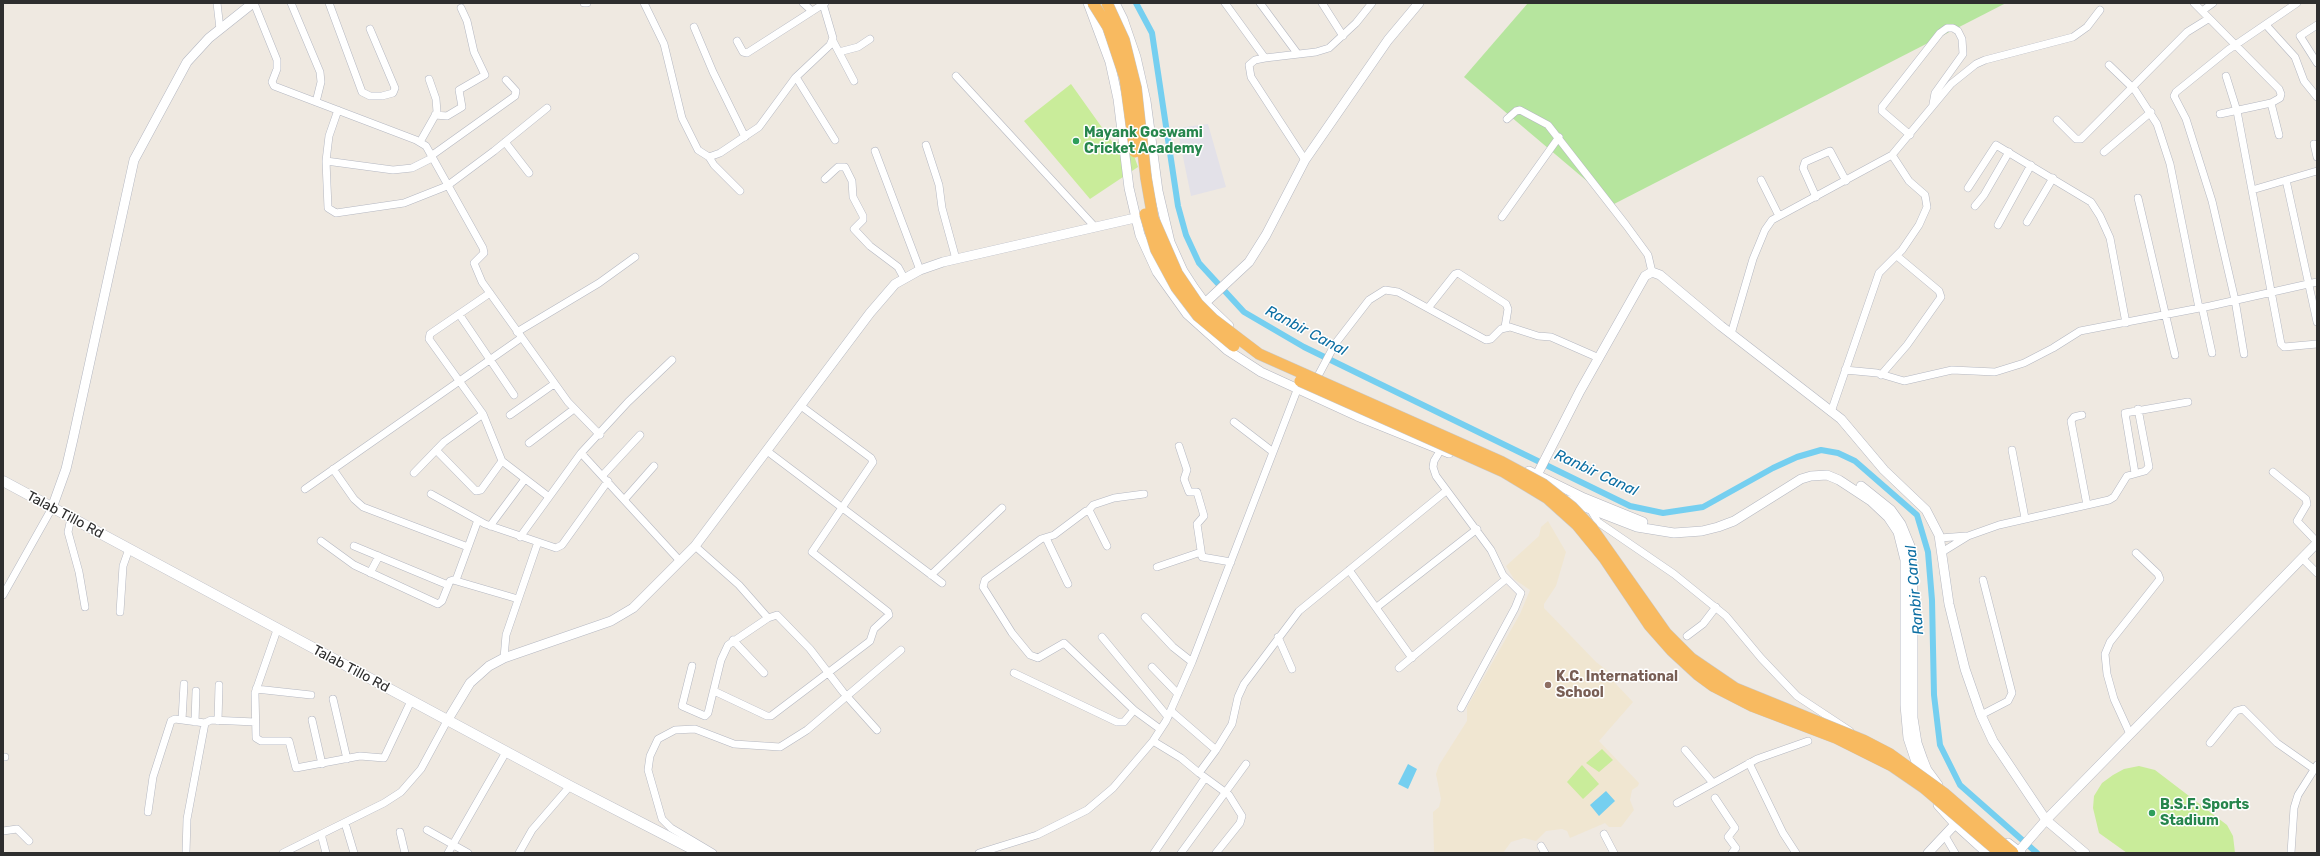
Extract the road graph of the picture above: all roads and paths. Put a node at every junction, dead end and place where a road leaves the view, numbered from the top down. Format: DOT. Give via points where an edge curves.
graph roads {
  1 [pos="217,3"];
  2 [pos="292,3"];
  3 [pos="329,3"];
  4 [pos="584,3"];
  5 [pos="587,3"];
  6 [pos="644,3"];
  7 [pos="803,3"];
  8 [pos="1088,3"];
  9 [pos="1094,3"];
  10 [pos="1107,3"];
  11 [pos="1116,3"];
  12 [pos="1225,3"];
  13 [pos="1260,3"];
  14 [pos="1322,3"];
  15 [pos="1372,3"];
  16 [pos="1419,3"];
  17 [pos="2194,3"];
  18 [pos="2213,3"];
  19 [pos="2298,3"];
  20 [pos="824,4"];
  21 [pos="255,6"];
  22 [pos="461,8"];
  23 [pos="2100,10"];
  24 [pos="812,11"];
  25 [pos="2202,11"];
  26 [pos="2208,18"];
  27 [pos="2266,25"];
  28 [pos="2317,25"];
  29 [pos="694,27"];
  30 [pos="220,29"];
  31 [pos="370,29"];
  32 [pos="1343,36"];
  33 [pos="870,39"];
  34 [pos="737,41"];
  35 [pos="833,41"];
  36 [pos="2234,45"];
  37 [pos="839,52"];
  38 [pos="1297,53"];
  39 [pos="1265,58"];
  40 [pos="2317,63"];
  41 [pos="2109,65"];
  42 [pos="956,76"];
  43 [pos="2226,76"];
  44 [pos="796,77"];
  45 [pos="429,79"];
  46 [pos="506,80"];
  47 [pos="854,81"];
  48 [pos="2133,89"];
  49 [pos="2317,97"];
  50 [pos="316,102"];
  51 [pos="2271,103"];
  52 [pos="1933,104"];
  53 [pos="547,108"];
  54 [pos="338,110"];
  55 [pos="2237,111"];
  56 [pos="2151,112"];
  57 [pos="2220,114"];
  58 [pos="435,115"];
  59 [pos="1507,118"];
  60 [pos="2057,120"];
  61 [pos="2279,134"];
  62 [pos="1910,135"];
  63 [pos="745,137"];
  64 [pos="1559,137"];
  65 [pos="835,140"];
  66 [pos="420,142"];
  67 [pos="505,142"];
  68 [pos="2314,144"];
  69 [pos="926,145"];
  70 [pos="874,151"];
  71 [pos="2010,152"];
  72 [pos="2104,152"];
  73 [pos="1892,155"];
  74 [pos="708,156"];
  75 [pos="432,157"];
  76 [pos="2317,157"];
  77 [pos="1305,160"];
  78 [pos="326,161"];
  79 [pos="2031,164"];
  80 [pos="2317,172"];
  81 [pos="529,173"];
  82 [pos="2053,178"];
  83 [pos="825,179"];
  84 [pos="1761,180"];
  85 [pos="2286,180"];
  86 [pos="1846,181"];
  87 [pos="447,186"];
  88 [pos="1968,188"];
  89 [pos="2252,190"];
  90 [pos="740,191"];
  91 [pos="1816,197"];
  92 [pos="2138,198"];
  93 [pos="1975,206"];
  94 [pos="1779,216"];
  95 [pos="1502,217"];
  96 [pos="1135,218"];
  97 [pos="2027,222"];
  98 [pos="1998,225"];
  99 [pos="1095,227"];
  100 [pos="1897,256"];
  101 [pos="635,257"];
  102 [pos="956,259"];
  103 [pos="920,270"];
  104 [pos="1652,272"];
  105 [pos="904,278"];
  106 [pos="2317,282"];
  107 [pos="2308,284"];
  108 [pos="2271,291"];
  109 [pos="490,293"];
  110 [pos="1208,300"];
  111 [pos="2236,300"];
  112 [pos="1428,308"];
  113 [pos="2200,308"];
  114 [pos="459,314"];
  115 [pos="2165,315"];
  116 [pos="2317,322"];
  117 [pos="2126,323"];
  118 [pos="1505,327"];
  119 [pos="516,332"];
  120 [pos="1731,334"];
  121 [pos="521,338"];
  122 [pos="2317,344"];
  123 [pos="2212,353"];
  124 [pos="2244,354"];
  125 [pos="2175,355"];
  126 [pos="1599,358"];
  127 [pos="490,360"];
  128 [pos="672,360"];
  129 [pos="1304,370"];
  130 [pos="1845,370"];
  131 [pos="1320,373"];
  132 [pos="1881,375"];
  133 [pos="460,382"];
  134 [pos="554,384"];
  135 [pos="1297,388"];
  136 [pos="514,395"];
  137 [pos="2188,402"];
  138 [pos="801,406"];
  139 [pos="574,409"];
  140 [pos="2138,409"];
  141 [pos="1831,412"];
  142 [pos="483,414"];
  143 [pos="510,414"];
  144 [pos="2082,415"];
  145 [pos="1234,422"];
  146 [pos="600,435"];
  147 [pos="640,435"];
  148 [pos="1450,435"];
  149 [pos="528,443"];
  150 [pos="1179,446"];
  151 [pos="436,450"];
  152 [pos="1441,450"];
  153 [pos="2012,450"];
  154 [pos="767,451"];
  155 [pos="1272,452"];
  156 [pos="582,454"];
  157 [pos="502,461"];
  158 [pos="654,466"];
  159 [pos="333,469"];
  160 [pos="2273,472"];
  161 [pos="414,473"];
  162 [pos="2135,473"];
  163 [pos="603,475"];
  164 [pos="1537,475"];
  165 [pos="525,479"];
  166 [pos="3,481"];
  167 [pos="608,481"];
  168 [pos="304,489"];
  169 [pos="1446,490"];
  170 [pos="431,494"];
  171 [pos="1144,494"];
  172 [pos="549,497"];
  173 [pos="1584,498"];
  174 [pos="624,500"];
  175 [pos="2087,505"];
  176 [pos="842,506"];
  177 [pos="52,508"];
  178 [pos="1002,508"];
  179 [pos="1590,510"];
  180 [pos="1088,511"];
  181 [pos="71,518"];
  182 [pos="2026,518"];
  183 [pos="478,520"];
  184 [pos="490,526"];
  185 [pos="1477,529"];
  186 [pos="1968,536"];
  187 [pos="520,537"];
  188 [pos="1046,538"];
  189 [pos="1940,538"];
  190 [pos="321,541"];
  191 [pos="538,542"];
  192 [pos="2317,542"];
  193 [pos="354,546"];
  194 [pos="695,546"];
  195 [pos="1107,546"];
  196 [pos="468,547"];
  197 [pos="129,549"];
  198 [pos="1202,552"];
  199 [pos="1942,552"];
  200 [pos="2136,554"];
  201 [pos="379,556"];
  202 [pos="2302,558"];
  203 [pos="680,561"];
  204 [pos="1231,562"];
  205 [pos="1157,567"];
  206 [pos="1349,570"];
  207 [pos="370,573"];
  208 [pos="2317,573"];
  209 [pos="931,575"];
  210 [pos="1506,579"];
  211 [pos="456,580"];
  212 [pos="1983,580"];
  213 [pos="942,583"];
  214 [pos="1068,584"];
  215 [pos="5,586"];
  216 [pos="448,586"];
  217 [pos="3,595"];
  218 [pos="518,599"];
  219 [pos="85,607"];
  220 [pos="1377,607"];
  221 [pos="1716,607"];
  222 [pos="120,612"];
  223 [pos="1145,617"];
  224 [pos="768,618"];
  225 [pos="277,630"];
  226 [pos="1687,636"];
  227 [pos="1102,637"];
  228 [pos="1278,637"];
  229 [pos="733,640"];
  230 [pos="901,650"];
  231 [pos="504,658"];
  232 [pos="1412,658"];
  233 [pos="1192,662"];
  234 [pos="692,666"];
  235 [pos="1152,667"];
  236 [pos="1399,668"];
  237 [pos="1292,669"];
  238 [pos="828,672"];
  239 [pos="764,673"];
  240 [pos="1014,673"];
  241 [pos="184,684"];
  242 [pos="218,685"];
  243 [pos="256,690"];
  244 [pos="196,691"];
  245 [pos="714,691"];
  246 [pos="845,694"];
  247 [pos="1178,694"];
  248 [pos="311,695"];
  249 [pos="333,699"];
  250 [pos="411,701"];
  251 [pos="1460,708"];
  252 [pos="1134,710"];
  253 [pos="1169,714"];
  254 [pos="1981,715"];
  255 [pos="182,720"];
  256 [pos="312,720"];
  257 [pos="218,721"];
  258 [pos="447,721"];
  259 [pos="195,722"];
  260 [pos="255,722"];
  261 [pos="205,723"];
  262 [pos="1160,729"];
  263 [pos="878,730"];
  264 [pos="2130,734"];
  265 [pos="1153,741"];
  266 [pos="1808,741"];
  267 [pos="2210,743"];
  268 [pos="1216,750"];
  269 [pos="1685,750"];
  270 [pos="506,752"];
  271 [pos="347,759"];
  272 [pos="1749,763"];
  273 [pos="322,764"];
  274 [pos="1246,764"];
  275 [pos="2316,767"];
  276 [pos="1918,771"];
  277 [pos="1202,775"];
  278 [pos="1713,783"];
  279 [pos="570,786"];
  280 [pos="1938,786"];
  281 [pos="1225,791"];
  282 [pos="1715,798"];
  283 [pos="1677,803"];
  284 [pos="1969,810"];
  285 [pos="148,812"];
  286 [pos="2046,820"];
  287 [pos="344,823"];
  288 [pos="1955,824"];
  289 [pos="427,830"];
  290 [pos="3,831"];
  291 [pos="400,832"];
  292 [pos="321,834"];
  293 [pos="1604,834"];
  294 [pos="1945,836"];
  295 [pos="29,841"];
  296 [pos="453,844"];
  297 [pos="1541,846"];
  298 [pos="2018,851"];
  299 [pos="186,853"];
  300 [pos="283,853"];
  301 [pos="326,853"];
  302 [pos="354,853"];
  303 [pos="406,853"];
  304 [pos="448,853"];
  305 [pos="468,853"];
  306 [pos="519,853"];
  307 [pos="700,853"];
  308 [pos="713,853"];
  309 [pos="979,853"];
  310 [pos="1154,853"];
  311 [pos="1181,853"];
  312 [pos="1216,853"];
  313 [pos="1545,853"];
  314 [pos="1614,853"];
  315 [pos="1732,853"];
  316 [pos="1796,853"];
  317 [pos="1928,853"];
  318 [pos="1955,853"];
  319 [pos="1987,853"];
  320 [pos="2000,853"];
  321 [pos="2085,853"];
  322 [pos="2291,853"];
  1 -- 30 [label="street"];
  2 -- 50 [label="street" via="320,72 321,82"];
  3 -- 31 [label="street" via="362,92 370,96 382,96 393,93 395,88"];
  4 -- 5 [label="street"];
  6 -- 74 [label="street" via="664,44 682,118 698,150"];
  7 -- 24 [label="street"];
  8 -- 96 [label="street" via="1110,62 1118,99"];
  9 -- 320 [label="highway, bridge" via="1108,27 1125,78 1143,209 1156,250 1176,287 1210,328 1252,358 1353,406 1504,472 1548,498 1577,525 1604,558 1656,634 1698,675 1713,686 1752,706 1836,738 1892,766 1924,788"];
  10 -- 298 [label="highway, bridge" via="1124,40 1136,88 1153,218 1177,273 1198,304 1213,319 1259,354 1502,462 1548,488 1572,507 1592,528 1666,633 1691,658 1735,688 1863,740 1890,754"];
  11 -- 110 [label="street" via="1136,57 1146,101 1165,227 1183,271"];
  12 -- 39 [label="street"];
  13 -- 38 [label="street"];
  14 -- 32 [label="street"];
  15 -- 32 [label="street"];
  16 -- 77 [label="street" via="1388,40"];
  17 -- 25 [label="street"];
  18 -- 25 [label="street"];
  19 -- 27 [label="street"];
  20 -- 24 [label="street"];
  20 -- 35 [label="street"];
  21 -- 30 [label="street"];
  21 -- 50 [label="street" via="277,60 273,84"];
  22 -- 58 [label="street" via="467,21 474,52 485,75 459,90 462,107 447,116"];
  23 -- 52 [label="street" via="2087,27 2073,37 1976,64 1951,84"];
  24 -- 34 [label="street" via="747,52 743,52"];
  25 -- 26 [label="street"];
  26 -- 36 [label="street"];
  26 -- 48 [label="street" via="2187,32"];
  27 -- 36 [label="street"];
  27 -- 49 [label="street" via="2295,57 2304,81"];
  28 -- 40 [label="street" via="2300,36"];
  29 -- 63 [label="street"];
  30 -- 177 [label="street" via="194,52 180,71 134,160 66,469"];
  32 -- 38 [label="street" via="1323,50"];
  33 -- 37 [label="street" via="858,47"];
  35 -- 37 [label="street"];
  35 -- 44 [label="street"];
  36 -- 51 [label="street" via="2278,89 2281,96"];
  36 -- 111 [label="street" via="2174,96 2186,119 2199,156"];
  37 -- 47 [label="street"];
  38 -- 39 [label="street"];
  39 -- 77 [label="street" via="1250,62 1249,72"];
  41 -- 48 [label="street"];
  42 -- 99 [label="street"];
  43 -- 55 [label="street"];
  44 -- 63 [label="street" via="763,123"];
  44 -- 65 [label="street"];
  45 -- 58 [label="street" via="437,102"];
  46 -- 75 [label="street" via="515,90 515,96"];
  48 -- 56 [label="street"];
  48 -- 60 [label="street" via="2082,139 2076,139"];
  50 -- 54 [label="street"];
  51 -- 55 [label="street"];
  51 -- 61 [label="street"];
  52 -- 62 [label="street"];
  52 -- 62 [label="street" via="1935,93 1963,54 1962,38 1953,28 1947,28 1940,33 1882,107 1882,111"];
  53 -- 67 [label="street"];
  54 -- 66 [label="street"];
  54 -- 78 [label="street" via="329,136"];
  55 -- 57 [label="street"];
  55 -- 89 [label="street"];
  56 -- 72 [label="street"];
  56 -- 113 [label="street" via="2158,124 2170,164"];
  58 -- 66 [label="street"];
  59 -- 64 [label="street" via="1516,111 1525,111 1548,125"];
  62 -- 73 [label="street"];
  63 -- 74 [label="street" via="720,153"];
  64 -- 95 [label="street"];
  64 -- 104 [label="street" via="1648,255"];
  66 -- 75 [label="street"];
  67 -- 81 [label="street"];
  67 -- 87 [label="street"];
  68 -- 76 [label="street"];
  69 -- 102 [label="street" via="939,185 943,214"];
  70 -- 103 [label="street"];
  71 -- 79 [label="street"];
  71 -- 88 [label="street" via="1994,145"];
  71 -- 93 [label="street"];
  73 -- 86 [label="street"];
  73 -- 100 [label="street" via="1909,181 1922,190 1928,203 1919,225"];
  74 -- 90 [label="street"];
  75 -- 78 [label="street" via="412,168 398,170"];
  75 -- 87 [label="street"];
  77 -- 110 [label="street" via="1249,262"];
  78 -- 87 [label="street" via="328,208 333,213 404,203"];
  79 -- 82 [label="street"];
  79 -- 98 [label="street"];
  80 -- 85 [label="street"];
  82 -- 97 [label="street"];
  82 -- 117 [label="street" via="2091,202 2100,216 2110,238"];
  83 -- 105 [label="street" via="838,167 845,167 852,181 853,195 864,216 854,229 870,246 896,265"];
  84 -- 94 [label="street"];
  85 -- 89 [label="street"];
  85 -- 107 [label="street"];
  86 -- 91 [label="street"];
  86 -- 91 [label="street" via="1830,151 1805,162 1803,168"];
  87 -- 109 [label="street" via="484,248 484,253 475,260 474,265"];
  89 -- 108 [label="street"];
  91 -- 94 [label="street"];
  92 -- 115 [label="street"];
  94 -- 120 [label="street" via="1772,220 1765,230 1753,259"];
  96 -- 99 [label="street"];
  96 -- 135 [label="street" via="1145,251 1187,314 1242,361"];
  99 -- 102 [label="street"];
  100 -- 130 [label="street" via="1886,263 1879,272"];
  100 -- 132 [label="street" via="1939,291 1941,297 1907,345"];
  101 -- 119 [label="street" via="599,283"];
  102 -- 103 [label="street"];
  103 -- 105 [label="street"];
  104 -- 120 [label="street" via="1660,275"];
  104 -- 126 [label="street" via="1645,276"];
  105 -- 138 [label="street" via="895,284 870,313"];
  106 -- 107 [label="street"];
  107 -- 108 [label="street"];
  107 -- 116 [label="street"];
  108 -- 111 [label="street"];
  108 -- 122 [label="street" via="2282,346"];
  109 -- 114 [label="street"];
  109 -- 119 [label="street"];
  110 -- 129 [label="street" via="1253,346"];
  111 -- 113 [label="street"];
  111 -- 124 [label="street"];
  112 -- 118 [label="street" via="1486,340"];
  112 -- 118 [label="street" via="1458,273 1506,304 1508,309"];
  112 -- 131 [label="street" via="1398,292 1382,291 1369,300 1335,344"];
  113 -- 115 [label="street"];
  113 -- 123 [label="street"];
  114 -- 127 [label="street"];
  114 -- 133 [label="street" via="430,334 429,339"];
  115 -- 117 [label="street"];
  115 -- 125 [label="street"];
  117 -- 132 [label="street" via="2074,333 2024,363 1995,372 1952,370 1904,381"];
  118 -- 126 [label="street" via="1551,337"];
  119 -- 121 [label="street"];
  120 -- 141 [label="street"];
  121 -- 127 [label="street"];
  121 -- 134 [label="street"];
  126 -- 164 [label="street"];
  127 -- 133 [label="street"];
  127 -- 136 [label="street"];
  128 -- 146 [label="street" via="628,402"];
  129 -- 131 [label="street"];
  129 -- 135 [label="street"];
  130 -- 132 [label="street"];
  130 -- 141 [label="street"];
  131 -- 148 [label="street"];
  133 -- 142 [label="street"];
  133 -- 159 [label="street"];
  134 -- 139 [label="street"];
  134 -- 143 [label="street"];
  135 -- 152 [label="street"];
  135 -- 155 [label="street"];
  137 -- 140 [label="street"];
  138 -- 154 [label="street"];
  138 -- 176 [label="street" via="872,460 872,466"];
  139 -- 146 [label="street"];
  139 -- 149 [label="street"];
  140 -- 162 [label="street" via="2125,414"];
  140 -- 162 [label="street" via="2149,464 2145,471"];
  141 -- 189 [label="street" via="1841,419 1884,470 1921,504 1935,524"];
  142 -- 151 [label="street"];
  142 -- 157 [label="street"];
  144 -- 175 [label="street" via="2074,417 2071,421"];
  145 -- 155 [label="street"];
  146 -- 156 [label="street"];
  147 -- 163 [label="street"];
  148 -- 152 [label="street"];
  148 -- 164 [label="street"];
  150 -- 198 [label="street" via="1187,470 1184,479 1189,492 1197,492 1204,516 1197,524"];
  151 -- 157 [label="street" via="476,491 481,490"];
  151 -- 161 [label="street"];
  152 -- 169 [label="street" via="1435,457 1433,467"];
  152 -- 179 [label="street"];
  153 -- 182 [label="street"];
  154 -- 176 [label="street"];
  154 -- 194 [label="street"];
  155 -- 204 [label="street"];
  156 -- 163 [label="street"];
  156 -- 172 [label="street"];
  157 -- 165 [label="street"];
  158 -- 174 [label="street"];
  159 -- 168 [label="street"];
  159 -- 196 [label="street" via="354,499 363,506"];
  160 -- 192 [label="street" via="2306,499 2307,504 2297,521"];
  162 -- 175 [label="street" via="2124,479 2114,497"];
  163 -- 167 [label="street"];
  164 -- 173 [label="street"];
  165 -- 172 [label="street"];
  165 -- 184 [label="street"];
  166 -- 177 [label="main road, Talab Tillo Rd"];
  167 -- 174 [label="street"];
  167 -- 191 [label="street" via="560,546 553,548"];
  169 -- 185 [label="street"];
  169 -- 206 [label="street"];
  170 -- 183 [label="street"];
  171 -- 180 [label="street" via="1114,498 1093,505"];
  172 -- 187 [label="street"];
  173 -- 179 [label="street"];
  173 -- 280 [label="street" via="1650,524 1689,528 1722,521 1795,475 1806,471 1838,472 1875,496 1895,516 1910,546 1913,594 1913,718 1923,760"];
  174 -- 203 [label="street"];
  175 -- 182 [label="street"];
  176 -- 209 [label="street"];
  176 -- 238 [label="street" via="812,552 889,614 874,629 871,640"];
  177 -- 181 [label="main road, Talab Tillo Rd"];
  177 -- 215 [label="street"];
  178 -- 209 [label="street"];
  179 -- 221 [label="street" via="1598,522 1612,534 1668,570"];
  179 -- 276 [label="street" via="1651,530 1674,533 1702,531 1734,521 1801,479 1821,475 1839,480 1871,501 1888,517 1898,532 1905,560 1904,705 1908,738"];
  180 -- 188 [label="street"];
  180 -- 195 [label="street"];
  181 -- 197 [label="main road, Talab Tillo Rd"];
  181 -- 219 [label="street" via="68,532"];
  182 -- 186 [label="street"];
  183 -- 184 [label="street"];
  183 -- 196 [label="street"];
  184 -- 187 [label="street"];
  185 -- 210 [label="street"];
  185 -- 220 [label="street"];
  186 -- 189 [label="street"];
  186 -- 199 [label="street"];
  187 -- 191 [label="street"];
  188 -- 214 [label="street"];
  188 -- 252 [label="street" via="985,580 983,587 1030,655 1038,658 1064,643"];
  189 -- 199 [label="street"];
  190 -- 207 [label="street" via="349,562"];
  191 -- 218 [label="street"];
  192 -- 202 [label="street"];
  193 -- 201 [label="street"];
  194 -- 203 [label="street"];
  194 -- 224 [label="street" via="738,585"];
  196 -- 211 [label="street"];
  197 -- 222 [label="street" via="123,566"];
  197 -- 225 [label="main road, Talab Tillo Rd"];
  198 -- 204 [label="street" via="1203,559"];
  198 -- 205 [label="street"];
  199 -- 254 [label="street" via="1949,604 1965,669"];
  200 -- 264 [label="street" via="2158,574 2160,579 2110,642 2106,654 2107,674 2114,699"];
  201 -- 207 [label="street"];
  201 -- 216 [label="street"];
  202 -- 208 [label="street"];
  202 -- 264 [label="street"];
  203 -- 231 [label="street" via="624,615"];
  204 -- 233 [label="street"];
  206 -- 220 [label="street"];
  206 -- 228 [label="street" via="1299,611"];
  207 -- 216 [label="street" via="438,604 442,601"];
  209 -- 213 [label="street"];
  210 -- 232 [label="street"];
  210 -- 251 [label="street" via="1520,591 1520,598"];
  211 -- 216 [label="street" via="452,580"];
  211 -- 218 [label="street"];
  212 -- 254 [label="street" via="2012,693 2008,701"];
  215 -- 217 [label="street"];
  218 -- 231 [label="street" via="506,635"];
  220 -- 232 [label="street"];
  221 -- 226 [label="street" via="1703,624"];
  221 -- 276 [label="street" via="1803,701"];
  223 -- 233 [label="street" via="1173,647"];
  224 -- 229 [label="street"];
  224 -- 238 [label="street" via="774,615 780,617"];
  225 -- 243 [label="street"];
  225 -- 250 [label="main road, Talab Tillo Rd"];
  227 -- 253 [label="street"];
  228 -- 237 [label="street"];
  228 -- 268 [label="street" via="1244,684 1238,697 1232,724"];
  229 -- 239 [label="street"];
  229 -- 245 [label="street" via="723,653"];
  230 -- 246 [label="street"];
  231 -- 258 [label="street" via="478,674"];
  232 -- 236 [label="street"];
  233 -- 247 [label="street"];
  234 -- 245 [label="street" via="683,707 707,715"];
  235 -- 247 [label="street"];
  238 -- 245 [label="street" via="769,716"];
  238 -- 246 [label="street"];
  240 -- 252 [label="street" via="1117,722 1124,722"];
  241 -- 255 [label="street"];
  242 -- 257 [label="street"];
  243 -- 248 [label="street"];
  243 -- 260 [label="street"];
  244 -- 259 [label="street"];
  246 -- 263 [label="street"];
  246 -- 308 [label="street" via="807,730 780,747 734,744 695,729 675,730 658,739 650,756 648,774 662,819 671,828"];
  247 -- 253 [label="street"];
  249 -- 271 [label="street"];
  250 -- 258 [label="main road, Talab Tillo Rd"];
  250 -- 271 [label="street" via="386,757"];
  252 -- 262 [label="street"];
  253 -- 262 [label="street"];
  253 -- 268 [label="street"];
  254 -- 286 [label="street" via="1993,741"];
  255 -- 259 [label="street"];
  255 -- 285 [label="street" via="172,720 165,735 153,777"];
  256 -- 273 [label="street"];
  257 -- 260 [label="street"];
  257 -- 261 [label="street" via="209,720"];
  258 -- 270 [label="main road, Talab Tillo Rd"];
  258 -- 287 [label="street" via="421,769 409,784 388,800"];
  259 -- 261 [label="street"];
  260 -- 273 [label="street" via="258,741 290,741 296,768"];
  261 -- 299 [label="street" via="188,819"];
  262 -- 265 [label="street"];
  264 -- 286 [label="street"];
  265 -- 277 [label="street"];
  265 -- 309 [label="street" via="1113,788 1087,810 1037,835"];
  266 -- 272 [label="street"];
  267 -- 275 [label="street" via="2236,711 2243,710 2277,742"];
  268 -- 277 [label="street"];
  269 -- 278 [label="street"];
  270 -- 279 [label="main road, Talab Tillo Rd"];
  270 -- 296 [label="street"];
  271 -- 273 [label="street"];
  272 -- 278 [label="street"];
  272 -- 316 [label="street" via="1783,833"];
  274 -- 281 [label="street"];
  275 -- 322 [label="street" via="2302,786 2294,808"];
  276 -- 280 [label="street"];
  276 -- 288 [label="street" via="1931,796"];
  277 -- 281 [label="street"];
  277 -- 310 [label="street"];
  278 -- 283 [label="street"];
  279 -- 306 [label="street" via="532,830"];
  279 -- 307 [label="main road, Talab Tillo Rd"];
  280 -- 284 [label="street"];
  281 -- 311 [label="street"];
  281 -- 312 [label="street" via="1238,807 1242,820"];
  282 -- 315 [label="street" via="1734,828 1728,837 1736,848"];
  284 -- 288 [label="street"];
  284 -- 298 [label="street"];
  286 -- 298 [label="street"];
  286 -- 321 [label="street"];
  287 -- 292 [label="street"];
  287 -- 302 [label="street"];
  288 -- 294 [label="street"];
  288 -- 319 [label="street"];
  289 -- 296 [label="street"];
  290 -- 295 [label="street" via="17,829"];
  291 -- 303 [label="street"];
  292 -- 300 [label="street"];
  292 -- 301 [label="street"];
  293 -- 314 [label="street"];
  294 -- 317 [label="street"];
  294 -- 318 [label="street"];
  296 -- 304 [label="street"];
  296 -- 305 [label="street"];
  297 -- 313 [label="street"];
}
